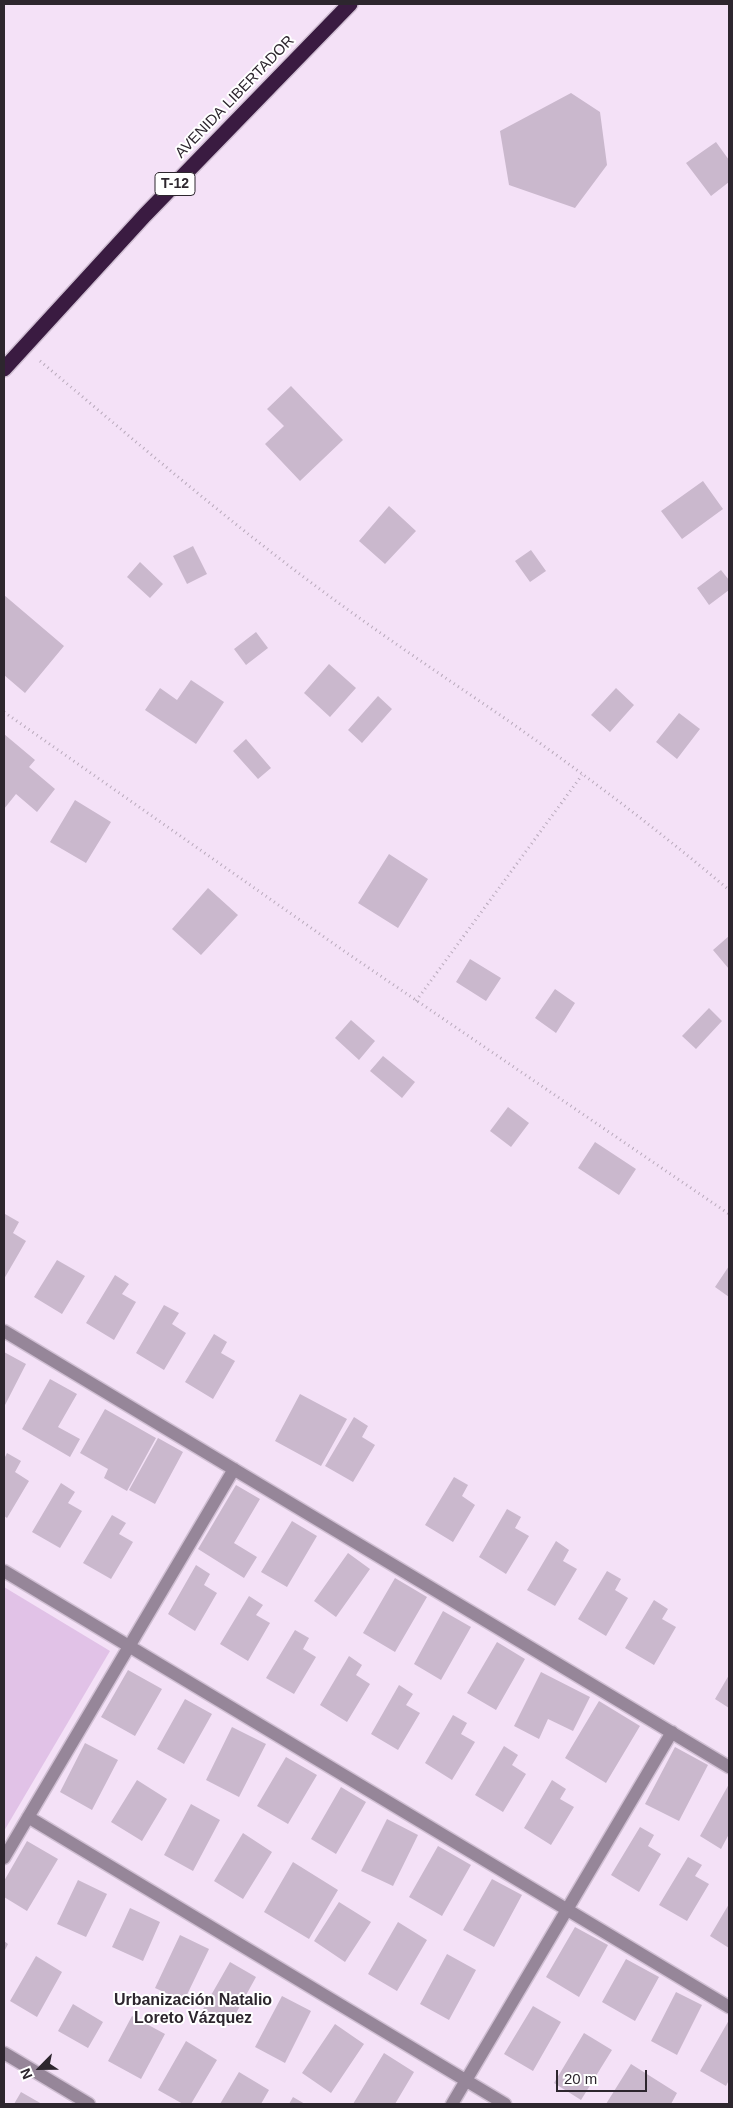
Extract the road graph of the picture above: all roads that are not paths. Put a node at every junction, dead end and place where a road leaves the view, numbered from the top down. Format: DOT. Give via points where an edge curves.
graph roads {
  1 [pos="350,4"];
  2 [pos="4,369"];
  3 [pos="4,1331"];
  4 [pos="234,1470"];
  5 [pos="4,1571"];
  6 [pos="129,1646"];
  7 [pos="672,1732"];
  8 [pos="729,1767"];
  9 [pos="28,1818"];
  10 [pos="4,1858"];
  11 [pos="567,1909"];
  12 [pos="729,2007"];
  13 [pos="4,2053"];
  14 [pos="466,2081"];
  15 [pos="89,2104"];
  16 [pos="452,2104"];
  17 [pos="505,2104"];
  1 -- 2 [label="highway, AVENIDA LIBERTADOR / T-12" via="152,208"];
  3 -- 4 [label="street"];
  4 -- 6 [label="street"];
  4 -- 7 [label="street"];
  5 -- 6 [label="street"];
  6 -- 9 [label="street"];
  6 -- 11 [label="street"];
  7 -- 8 [label="street"];
  7 -- 11 [label="street"];
  9 -- 10 [label="street"];
  9 -- 14 [label="street"];
  11 -- 12 [label="street"];
  11 -- 14 [label="street"];
  13 -- 15 [label="street"];
  14 -- 16 [label="street"];
  14 -- 17 [label="street"];
}
